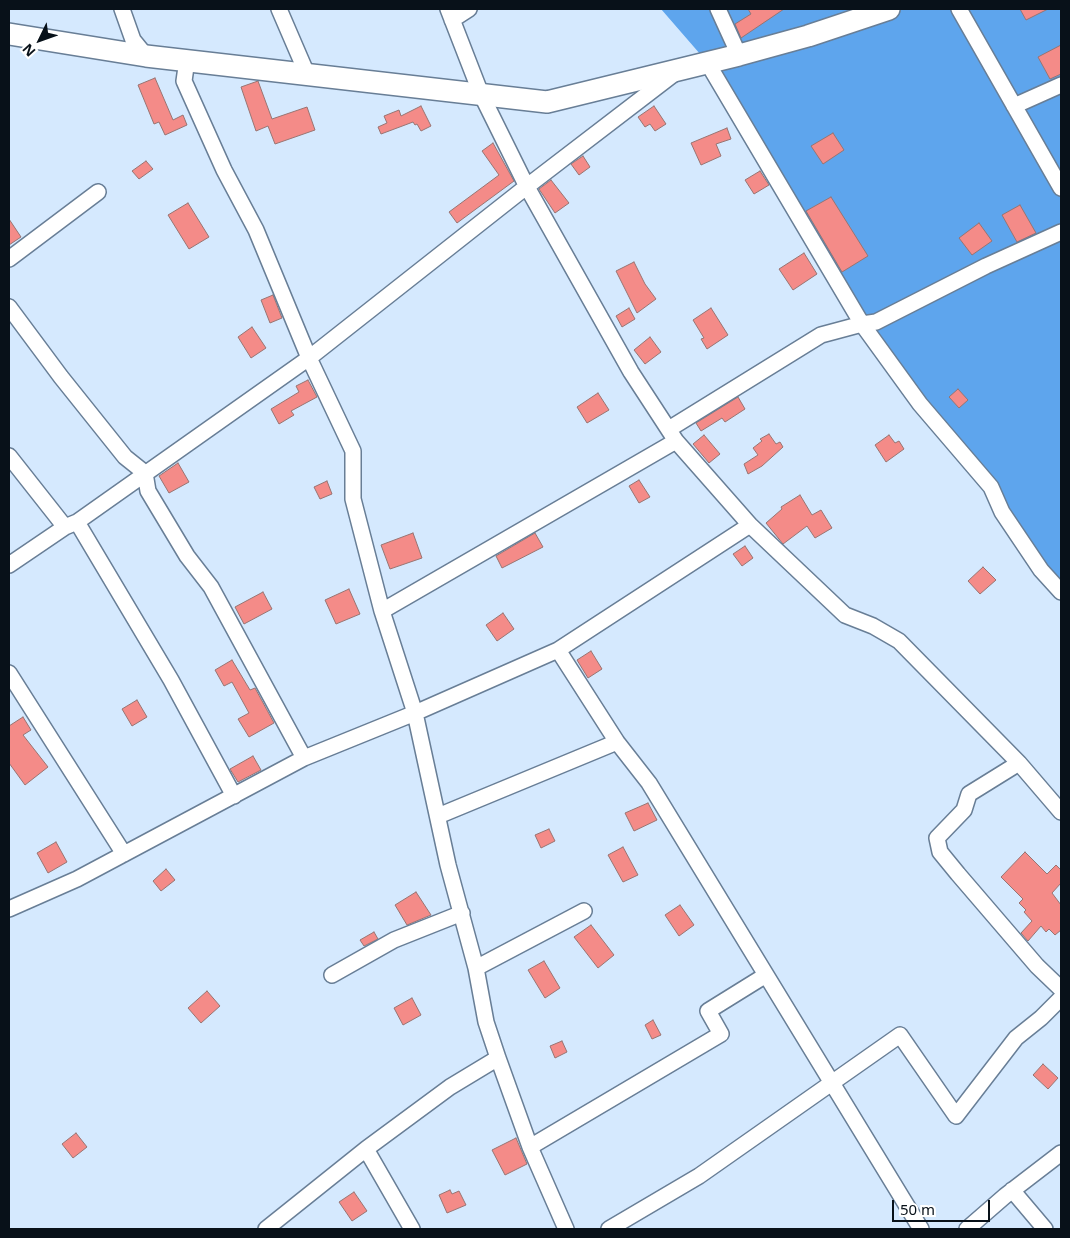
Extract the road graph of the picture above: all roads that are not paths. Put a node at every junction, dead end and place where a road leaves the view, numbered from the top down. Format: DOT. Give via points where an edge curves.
graph roads {
  1 [pos="122,9"];
  2 [pos="279,9"];
  3 [pos="469,9"];
  4 [pos="718,9"];
  5 [pos="889,9"];
  6 [pos="959,9"];
  7 [pos="450,14"];
  8 [pos="9,34"];
  9 [pos="739,55"];
  10 [pos="146,56"];
  11 [pos="187,60"];
  12 [pos="707,62"];
  13 [pos="680,69"];
  14 [pos="307,74"];
  15 [pos="1061,85"];
  16 [pos="481,94"];
  17 [pos="1014,106"];
  18 [pos="527,186"];
  19 [pos="1061,188"];
  20 [pos="98,192"];
  21 [pos="1061,232"];
  22 [pos="9,259"];
  23 [pos="9,307"];
  24 [pos="862,324"];
  25 [pos="309,358"];
  26 [pos="672,435"];
  27 [pos="9,456"];
  28 [pos="145,473"];
  29 [pos="71,524"];
  30 [pos="750,525"];
  31 [pos="9,565"];
  32 [pos="1061,592"];
  33 [pos="382,611"];
  34 [pos="558,650"];
  35 [pos="9,673"];
  36 [pos="415,713"];
  37 [pos="617,742"];
  38 [pos="304,758"];
  39 [pos="1019,763"];
  40 [pos="234,796"];
  41 [pos="1061,812"];
  42 [pos="438,816"];
  43 [pos="124,854"];
  44 [pos="9,908"];
  45 [pos="584,911"];
  46 [pos="462,913"];
  47 [pos="476,968"];
  48 [pos="332,974"];
  49 [pos="766,975"];
  50 [pos="1061,989"];
  51 [pos="1061,998"];
  52 [pos="498,1058"];
  53 [pos="832,1083"];
  54 [pos="530,1147"];
  55 [pos="366,1149"];
  56 [pos="1061,1153"];
  57 [pos="1012,1190"];
  58 [pos="266,1229"];
  59 [pos="412,1229"];
  60 [pos="566,1229"];
  61 [pos="609,1229"];
  62 [pos="921,1229"];
  63 [pos="967,1229"];
  64 [pos="1045,1229"];
  1 -- 10 [label="street" via="133,40"];
  2 -- 14 [label="street"];
  3 -- 7 [label="street"];
  4 -- 9 [label="street"];
  5 -- 9 [label="street"];
  6 -- 17 [label="street"];
  7 -- 16 [label="street"];
  8 -- 10 [label="street"];
  9 -- 12 [label="street"];
  10 -- 11 [label="street"];
  11 -- 14 [label="street"];
  11 -- 25 [label="street" via="184,81 224,170 256,230"];
  12 -- 13 [label="street"];
  12 -- 24 [label="street"];
  13 -- 16 [label="street" via="546,102"];
  13 -- 18 [label="street"];
  14 -- 16 [label="street"];
  15 -- 17 [label="street"];
  16 -- 18 [label="street"];
  17 -- 19 [label="street"];
  18 -- 25 [label="street"];
  18 -- 26 [label="street" via="631,372"];
  20 -- 22 [label="street"];
  21 -- 24 [label="street" via="876,322"];
  23 -- 28 [label="street" via="126,457"];
  24 -- 26 [label="street" via="821,336"];
  24 -- 32 [label="street" via="920,404 991,487 1002,512 1041,570"];
  25 -- 28 [label="street"];
  25 -- 33 [label="street" via="353,450 353,499"];
  26 -- 30 [label="street"];
  26 -- 33 [label="street"];
  27 -- 29 [label="street"];
  28 -- 29 [label="street"];
  28 -- 38 [label="street" via="148,491 187,556 211,586"];
  29 -- 31 [label="street"];
  29 -- 40 [label="street" via="171,680"];
  30 -- 34 [label="street"];
  30 -- 39 [label="street" via="845,614 899,641"];
  33 -- 36 [label="street"];
  34 -- 36 [label="street"];
  34 -- 37 [label="street"];
  35 -- 43 [label="street"];
  36 -- 38 [label="street"];
  36 -- 42 [label="street"];
  37 -- 42 [label="street"];
  37 -- 49 [label="street" via="649,783"];
  38 -- 40 [label="street"];
  39 -- 41 [label="street"];
  39 -- 50 [label="street" via="969,794 964,810 937,838 940,852 958,874 1037,966"];
  40 -- 43 [label="street"];
  42 -- 46 [label="street"];
  43 -- 44 [label="street" via="77,879"];
  45 -- 47 [label="street"];
  46 -- 47 [label="street"];
  46 -- 48 [label="street" via="394,940"];
  47 -- 52 [label="street" via="486,1022"];
  49 -- 53 [label="street"];
  49 -- 54 [label="street" via="708,1011 721,1034"];
  51 -- 53 [label="street" via="1016,1038 956,1116 900,1035"];
  52 -- 54 [label="street"];
  52 -- 55 [label="street" via="450,1087"];
  53 -- 61 [label="street" via="699,1176"];
  53 -- 62 [label="street"];
  54 -- 60 [label="street"];
  55 -- 58 [label="street"];
  55 -- 59 [label="street"];
  56 -- 57 [label="street"];
  57 -- 63 [label="street"];
  57 -- 64 [label="street"];
}
